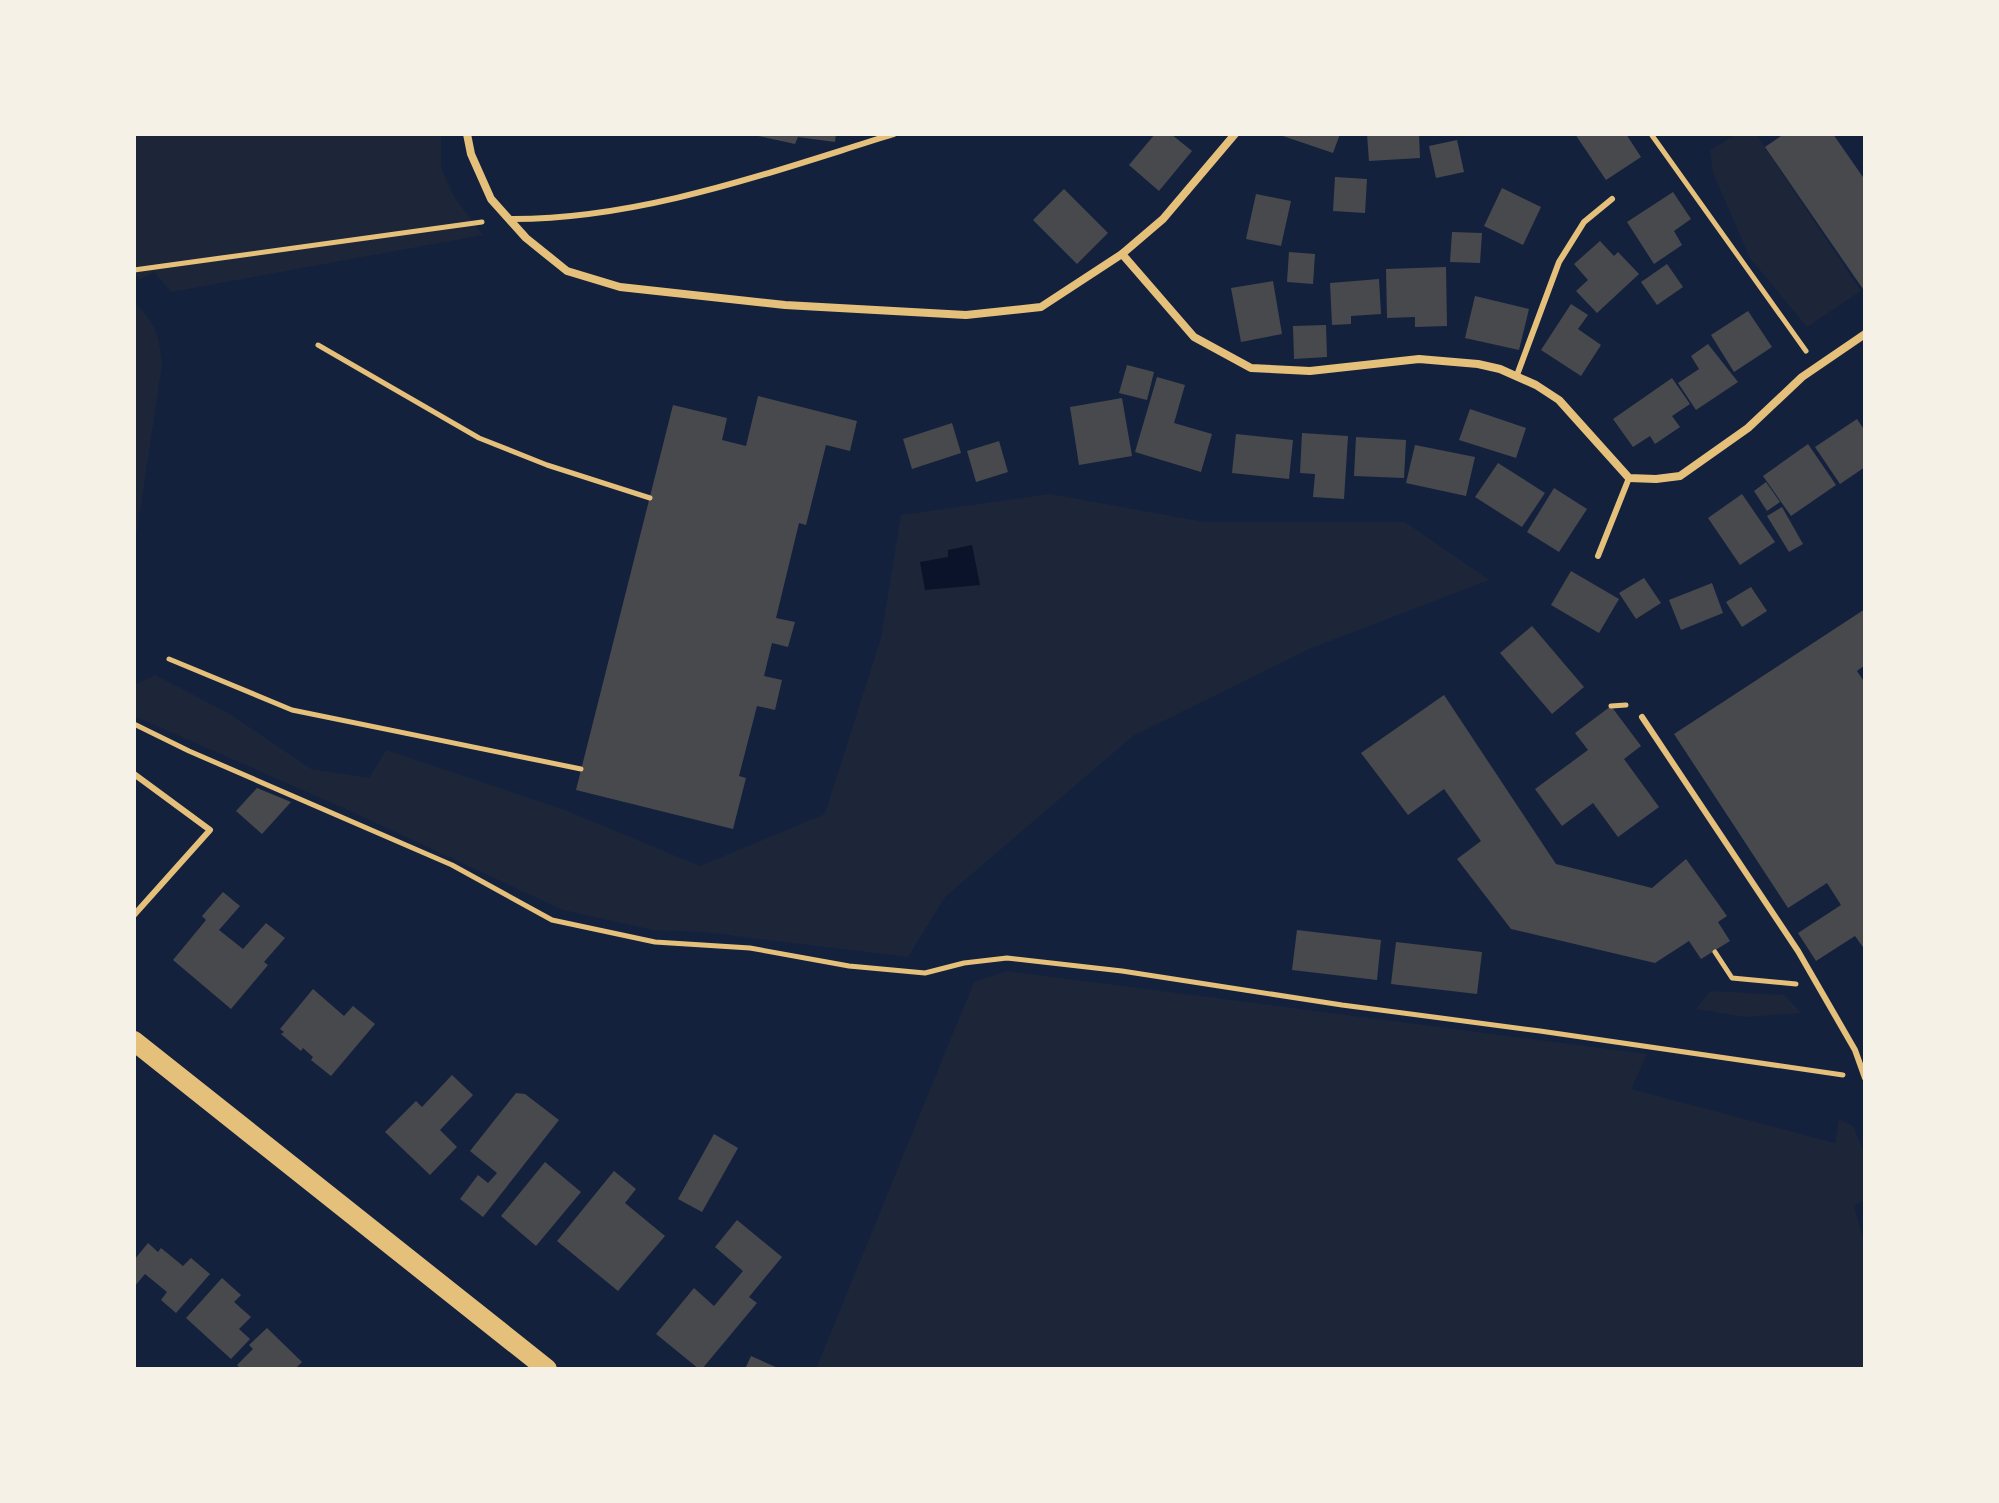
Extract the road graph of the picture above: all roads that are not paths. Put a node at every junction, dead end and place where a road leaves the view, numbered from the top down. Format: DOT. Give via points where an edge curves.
graph roads {
  1 [pos="467,134"];
  2 [pos="894,134"];
  3 [pos="1235,134"];
  4 [pos="1612,199"];
  5 [pos="507,219"];
  6 [pos="1122,254"];
  7 [pos="1865,334"];
  8 [pos="1517,375"];
  9 [pos="1629,478"];
  10 [pos="1598,556"];
  11 [pos="1642,717"];
  12 [pos="134,774"];
  13 [pos="134,915"];
  14 [pos="134,1041"];
  15 [pos="1865,1077"];
  16 [pos="547,1369"];
  1 -- 5 [label="street" via="480,176"];
  2 -- 5 [label="lane" via="694,195 539,219"];
  3 -- 6 [label="street" via="1163,219"];
  4 -- 8 [label="lane" via="1584,222 1559,262"];
  5 -- 6 [label="street" via="567,271 593,280 785,305 966,315 1041,307"];
  6 -- 8 [label="street" via="1194,337 1251,368 1310,371 1419,359 1478,364"];
  7 -- 9 [label="street" via="1802,377 1748,428 1680,476"];
  8 -- 9 [label="street" via="1559,400"];
  9 -- 10 [label="lane"];
  11 -- 15 [label="lane" via="1798,951"];
  12 -- 13 [label="lane" via="210,830"];
  14 -- 16 [label="main road"];
}
